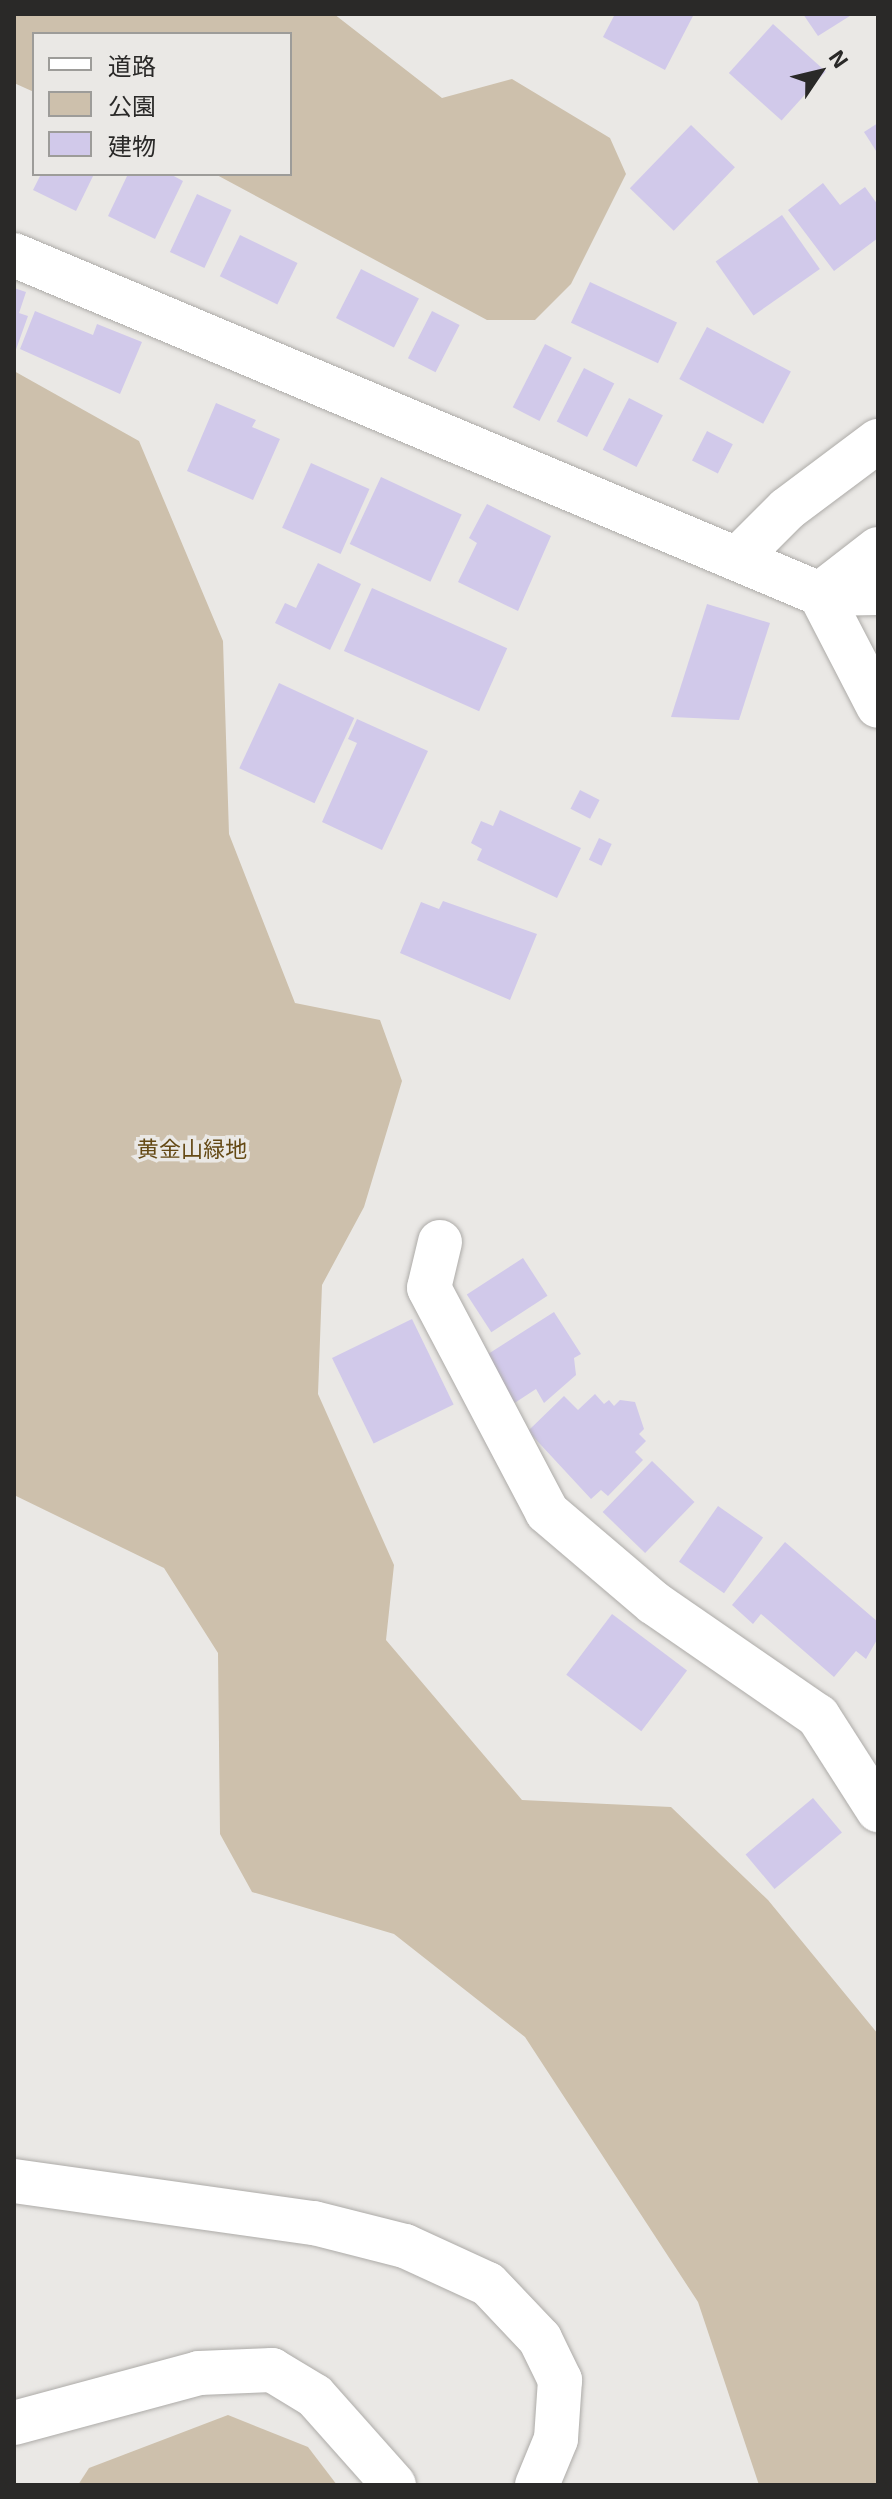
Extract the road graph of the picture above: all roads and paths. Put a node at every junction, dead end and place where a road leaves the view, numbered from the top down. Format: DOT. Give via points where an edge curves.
graph roads {
  1 [pos="14,255"];
  2 [pos="878,441"];
  3 [pos="878,549"];
  4 [pos="738,558"];
  5 [pos="878,593"];
  6 [pos="820,594"];
  7 [pos="878,706"];
  8 [pos="440,1242"];
  9 [pos="878,1810"];
  10 [pos="14,2181"];
  11 [pos="14,2423"];
  12 [pos="394,2485"];
  13 [pos="537,2485"];
  1 -- 4 [label="street"];
  2 -- 4 [label="street" via="787,509"];
  3 -- 6 [label="street"];
  4 -- 6 [label="street"];
  5 -- 6 [label="street"];
  6 -- 7 [label="street"];
  8 -- 9 [label="street" via="429,1288 547,1512 654,1603 818,1716"];
  10 -- 13 [label="street" via="314,2223 405,2246 488,2284 540,2339 560,2380 556,2439"];
  11 -- 12 [label="street" via="199,2373 272,2370 315,2396"];
}
